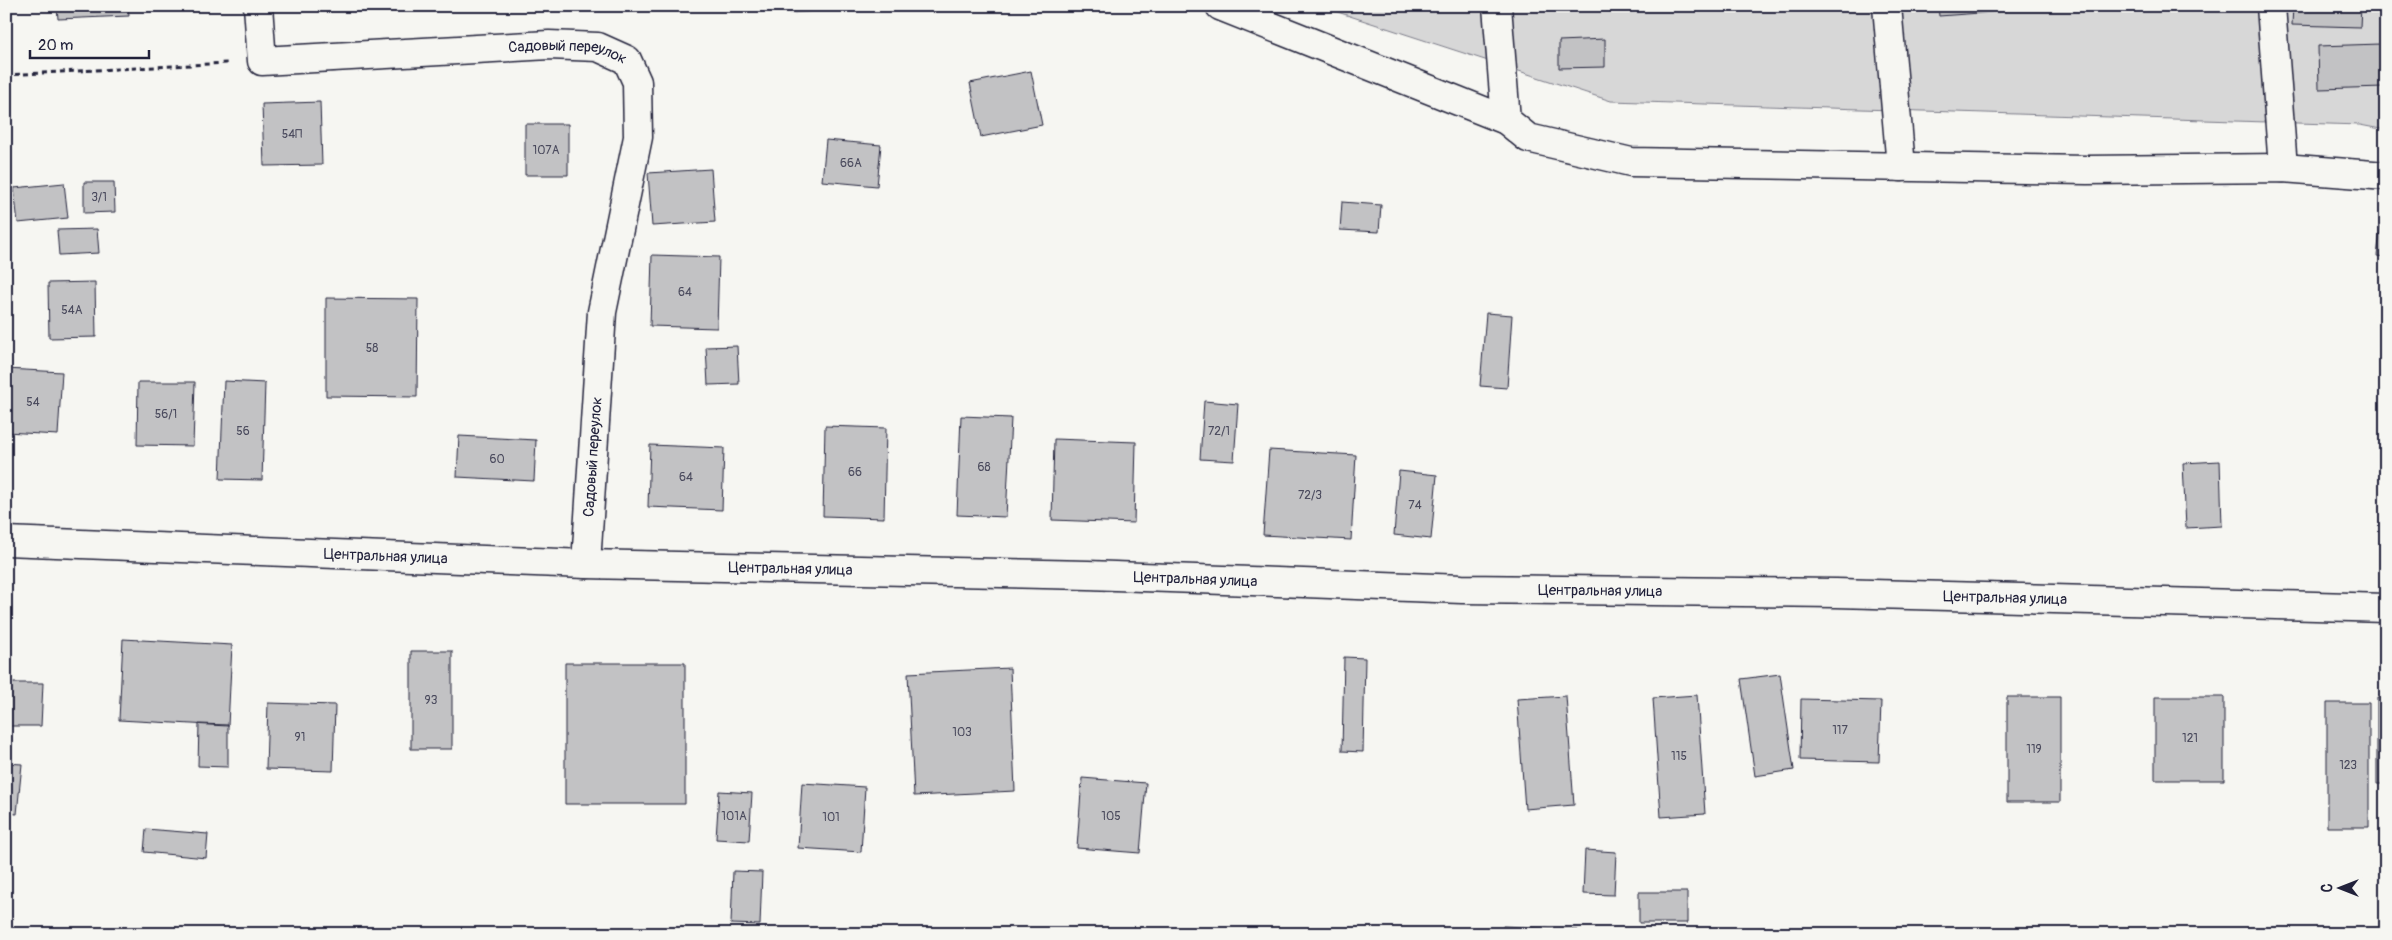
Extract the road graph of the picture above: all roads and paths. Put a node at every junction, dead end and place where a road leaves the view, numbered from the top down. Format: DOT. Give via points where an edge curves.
graph roads {
  1 [pos="258,6"];
  2 [pos="1220,6"];
  3 [pos="1497,6"];
  4 [pos="1887,6"];
  5 [pos="2271,6"];
  6 [pos="262,61"];
  7 [pos="6,75"];
  8 [pos="1506,120"];
  9 [pos="1901,167"];
  10 [pos="2283,168"];
  11 [pos="2386,176"];
  12 [pos="6,541"];
  13 [pos="586,564"];
  14 [pos="2386,608"];
  1 -- 6 [label="street"];
  2 -- 8 [label="street"];
  3 -- 8 [label="street"];
  4 -- 9 [label="street"];
  5 -- 10 [label="street"];
  6 -- 7 [label="path"];
  6 -- 13 [label="street, Садовый переулок" via="549,45 598,47 627,60 637,82 638,137 602,312"];
  8 -- 9 [label="street" via="1528,138 1631,162"];
  9 -- 10 [label="street" via="2087,170"];
  10 -- 11 [label="street"];
  12 -- 13 [label="street, Центральная улица"];
  13 -- 14 [label="street, Центральная улица" via="1088,575 1462,589 1836,593"];
}
